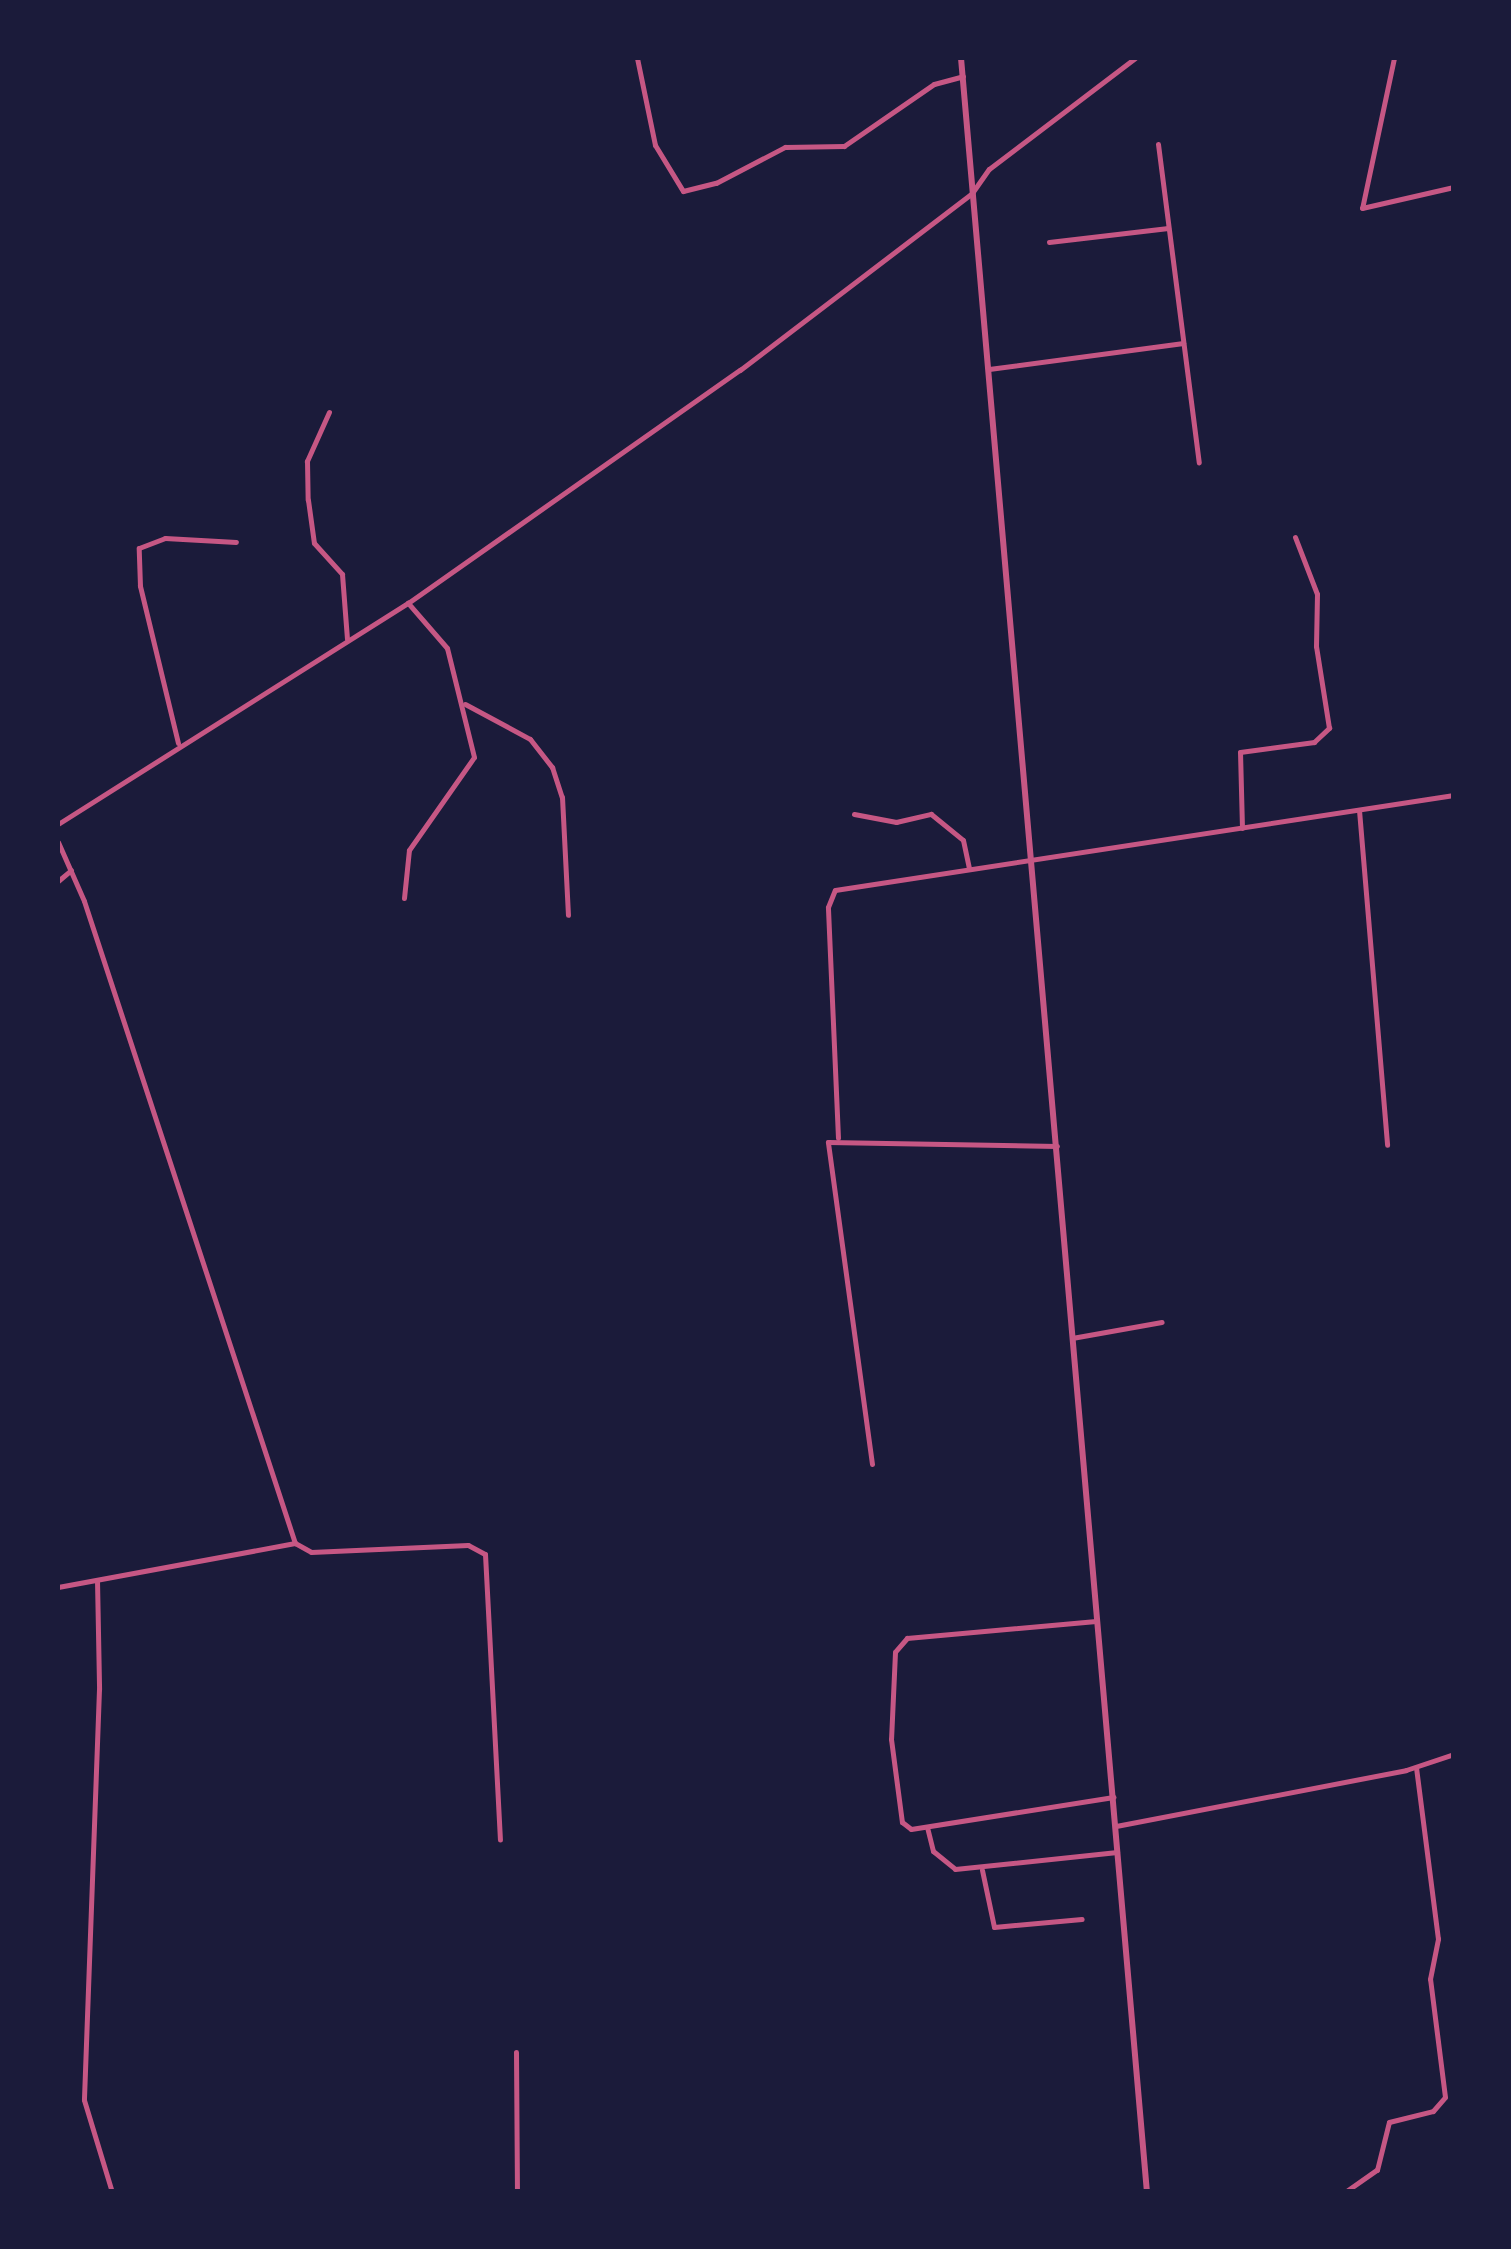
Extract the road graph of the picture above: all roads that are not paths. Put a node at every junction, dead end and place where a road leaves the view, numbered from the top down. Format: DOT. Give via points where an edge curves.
graph roads {
  1 [pos="636,58"];
  2 [pos="961,58"];
  3 [pos="1134,58"];
  4 [pos="1394,58"];
  5 [pos="962,76"];
  6 [pos="1158,144"];
  7 [pos="1454,187"];
  8 [pos="972,193"];
  9 [pos="1168,228"];
  10 [pos="1049,242"];
  11 [pos="1183,344"];
  12 [pos="989,370"];
  13 [pos="329,412"];
  14 [pos="1199,462"];
  15 [pos="1295,537"];
  16 [pos="236,542"];
  17 [pos="408,603"];
  18 [pos="347,639"];
  19 [pos="462,702"];
  20 [pos="178,743"];
  21 [pos="1454,795"];
  22 [pos="1359,810"];
  23 [pos="854,814"];
  24 [pos="58,824"];
  25 [pos="1242,828"];
  26 [pos="58,842"];
  27 [pos="1032,859"];
  28 [pos="969,868"];
  29 [pos="71,870"];
  30 [pos="58,881"];
  31 [pos="404,898"];
  32 [pos="568,914"];
  33 [pos="838,1138"];
  34 [pos="1387,1145"];
  35 [pos="1057,1146"];
  36 [pos="1162,1322"];
  37 [pos="1072,1338"];
  38 [pos="872,1464"];
  39 [pos="296,1543"];
  40 [pos="97,1580"];
  41 [pos="58,1587"];
  42 [pos="1096,1621"];
  43 [pos="1454,1754"];
  44 [pos="1416,1767"];
  45 [pos="1113,1797"];
  46 [pos="1116,1826"];
  47 [pos="927,1827"];
  48 [pos="500,1840"];
  49 [pos="1118,1851"];
  50 [pos="982,1870"];
  51 [pos="1082,1919"];
  52 [pos="516,2052"];
  53 [pos="112,2192"];
  54 [pos="518,2192"];
  55 [pos="1146,2192"];
  56 [pos="1345,2192"];
  1 -- 5 [label="street" via="655,145 674,182 688,191 786,147 844,146 934,84"];
  2 -- 5 [label="street"];
  3 -- 8 [label="street" via="989,169"];
  4 -- 7 [label="street" via="1362,208"];
  5 -- 8 [label="street"];
  6 -- 9 [label="street"];
  8 -- 12 [label="street"];
  8 -- 17 [label="street" via="740,370"];
  9 -- 10 [label="street"];
  9 -- 11 [label="street"];
  11 -- 12 [label="street"];
  11 -- 14 [label="street"];
  12 -- 27 [label="street"];
  13 -- 18 [label="street" via="308,461 306,485 314,543 342,574"];
  15 -- 25 [label="street" via="1317,594 1316,646 1329,728 1314,742 1240,752"];
  16 -- 20 [label="street" via="165,538 138,548 140,586"];
  17 -- 18 [label="street"];
  17 -- 19 [label="street" via="447,648"];
  18 -- 20 [label="street"];
  19 -- 31 [label="street" via="473,762 409,850"];
  19 -- 32 [label="street" via="530,739 552,767 562,797"];
  20 -- 24 [label="street"];
  21 -- 22 [label="street"];
  22 -- 25 [label="street"];
  22 -- 34 [label="street"];
  23 -- 28 [label="street" via="896,822 932,814 963,840"];
  25 -- 27 [label="street"];
  26 -- 29 [label="street"];
  27 -- 28 [label="street"];
  27 -- 35 [label="street"];
  28 -- 33 [label="street" via="840,888 830,898"];
  29 -- 30 [label="street"];
  29 -- 39 [label="street"];
  33 -- 35 [label="street"];
  33 -- 38 [label="street" via="826,1145 827,1164 846,1236"];
  35 -- 37 [label="street"];
  36 -- 37 [label="street"];
  37 -- 42 [label="street"];
  39 -- 40 [label="street"];
  39 -- 48 [label="street" via="311,1552 468,1545 485,1554"];
  40 -- 41 [label="street"];
  40 -- 53 [label="street" via="84,2100"];
  42 -- 45 [label="street"];
  42 -- 47 [label="street" via="916,1634 897,1647 891,1712 898,1800 904,1826"];
  43 -- 44 [label="street"];
  44 -- 46 [label="street"];
  44 -- 56 [label="street" via="1438,1938 1430,1979 1445,2097 1433,2111 1390,2122 1377,2170"];
  45 -- 46 [label="street"];
  45 -- 47 [label="street"];
  46 -- 49 [label="street"];
  47 -- 50 [label="street" via="942,1862"];
  49 -- 50 [label="street"];
  49 -- 55 [label="street"];
  50 -- 51 [label="street" via="994,1926"];
  52 -- 54 [label="street"];
}
